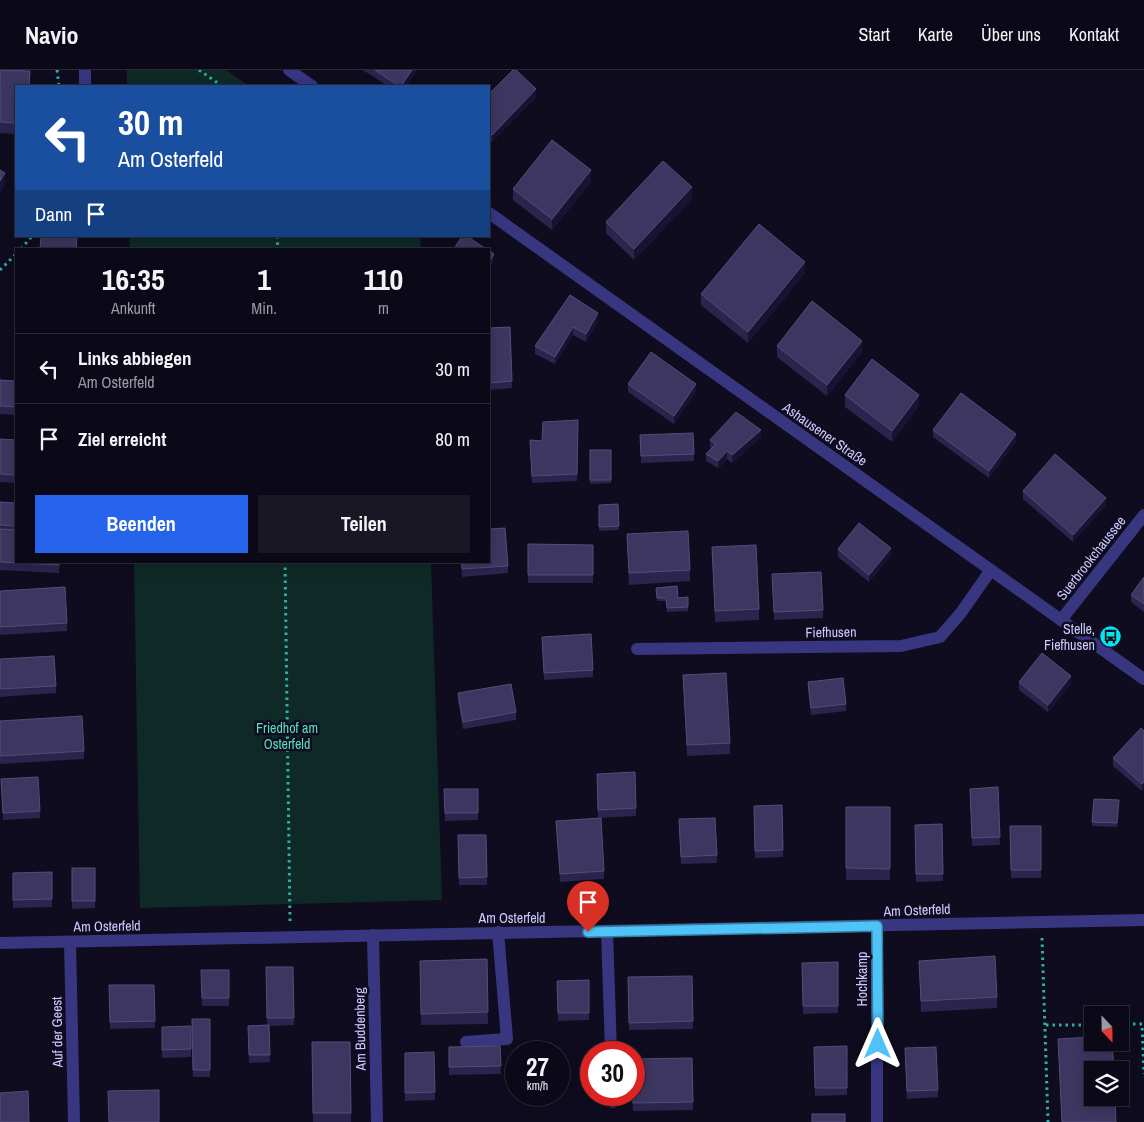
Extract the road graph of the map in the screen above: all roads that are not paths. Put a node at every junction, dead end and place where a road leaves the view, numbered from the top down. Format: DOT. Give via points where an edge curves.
graph roads {
  1 [pos="85,70"];
  2 [pos="289,70"];
  3 [pos="85,85"];
  4 [pos="311,85"];
  5 [pos="490,214"];
  6 [pos="1144,515"];
  7 [pos="991,570"];
  8 [pos="1061,620"];
  9 [pos="637,649"];
  10 [pos="1144,679"];
  11 [pos="1144,920"];
  12 [pos="877,926"];
  13 [pos="607,931"];
  14 [pos="498,932"];
  15 [pos="373,935"];
  16 [pos="70,942"];
  17 [pos="0,943"];
  18 [pos="611,1041"];
  19 [pos="466,1042"];
  20 [pos="74,1122"];
  21 [pos="377,1122"];
  22 [pos="878,1122"];
  1 -- 3 [label="street"];
  2 -- 4 [label="street"];
  5 -- 7 [label="street, Ashausener Straße"];
  6 -- 8 [label="street, Suerbrookchaussee"];
  7 -- 8 [label="street, Ashausener Straße"];
  7 -- 9 [label="street, Fiefhusen" via="940,637 901,646"];
  8 -- 10 [label="street, Ashausener Straße"];
  11 -- 12 [label="street, Am Osterfeld"];
  12 -- 13 [label="street, Am Osterfeld"];
  12 -- 22 [label="street, Hochkamp"];
  13 -- 14 [label="street, Am Osterfeld"];
  13 -- 18 [label="street"];
  14 -- 15 [label="street, Am Osterfeld"];
  14 -- 19 [label="street" via="507,1039"];
  15 -- 16 [label="street, Am Osterfeld"];
  15 -- 21 [label="street, Am Buddenberg"];
  16 -- 17 [label="street, Am Osterfeld"];
  16 -- 20 [label="street, Auf der Geest"];
}
